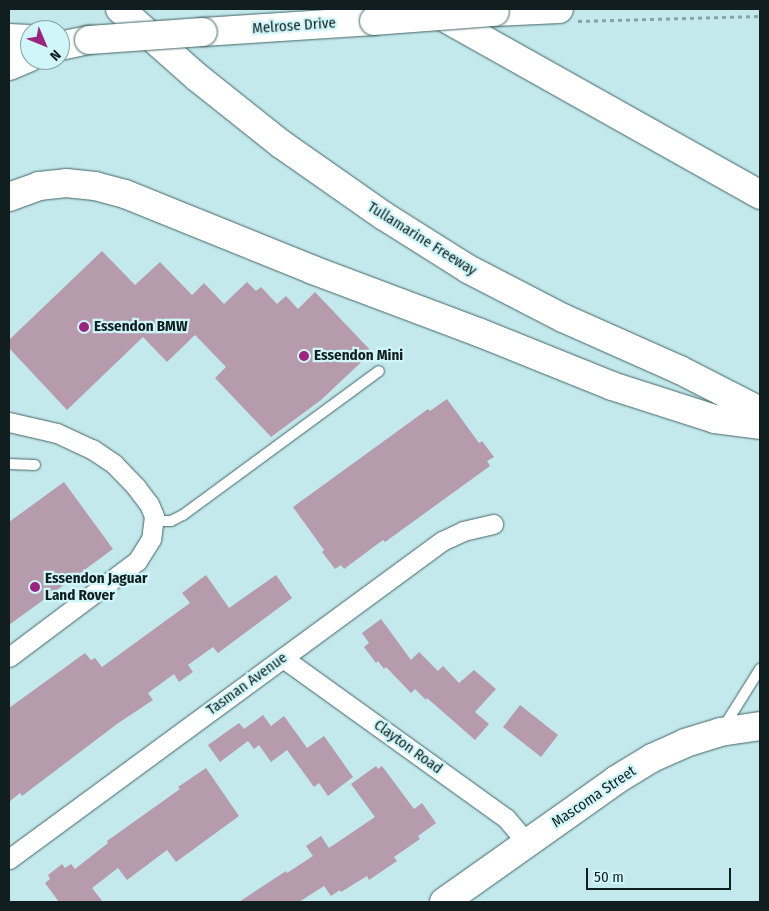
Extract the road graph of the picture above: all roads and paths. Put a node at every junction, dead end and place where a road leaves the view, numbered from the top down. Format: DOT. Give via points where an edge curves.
graph roads {
  1 [pos="120,9"];
  2 [pos="428,9"];
  3 [pos="564,15"];
  4 [pos="760,16"];
  5 [pos="70,40"];
  6 [pos="89,40"];
  7 [pos="70,44"];
  8 [pos="760,195"];
  9 [pos="9,197"];
  10 [pos="379,372"];
  11 [pos="760,411"];
  12 [pos="9,422"];
  13 [pos="760,425"];
  14 [pos="9,464"];
  15 [pos="36,465"];
  16 [pos="154,521"];
  17 [pos="493,524"];
  18 [pos="9,657"];
  19 [pos="283,658"];
  20 [pos="760,669"];
  21 [pos="760,726"];
  22 [pos="720,732"];
  23 [pos="527,843"];
  24 [pos="9,859"];
  25 [pos="444,902"];
  1 -- 11 [label="main road, Tullamarine Freeway" via="198,78 282,144 384,216 451,258 563,318 680,370"];
  2 -- 8 [label="main road"];
  3 -- 4 [label="path"];
  3 -- 6 [label="main road, Melrose Drive, bridge" via="495,12"];
  5 -- 6 [label="main road, Melrose Drive"];
  6 -- 7 [label="main road"];
  9 -- 13 [label="main road" via="40,186 66,183 125,194 612,386 715,419"];
  10 -- 16 [label="lane" via="183,515 171,521"];
  12 -- 16 [label="street" via="57,433 98,453 136,487 150,504"];
  14 -- 15 [label="lane"];
  16 -- 18 [label="street" via="151,539 137,561"];
  17 -- 19 [label="street, Tasman Avenue" via="463,531 442,541"];
  19 -- 23 [label="street, Clayton Road" via="506,818"];
  19 -- 24 [label="street, Tasman Avenue"];
  20 -- 22 [label="lane"];
  21 -- 22 [label="main road, Mascoma Street"];
  22 -- 23 [label="main road, Mascoma Street" via="652,758"];
  23 -- 25 [label="main road, Mascoma Street"];
}
